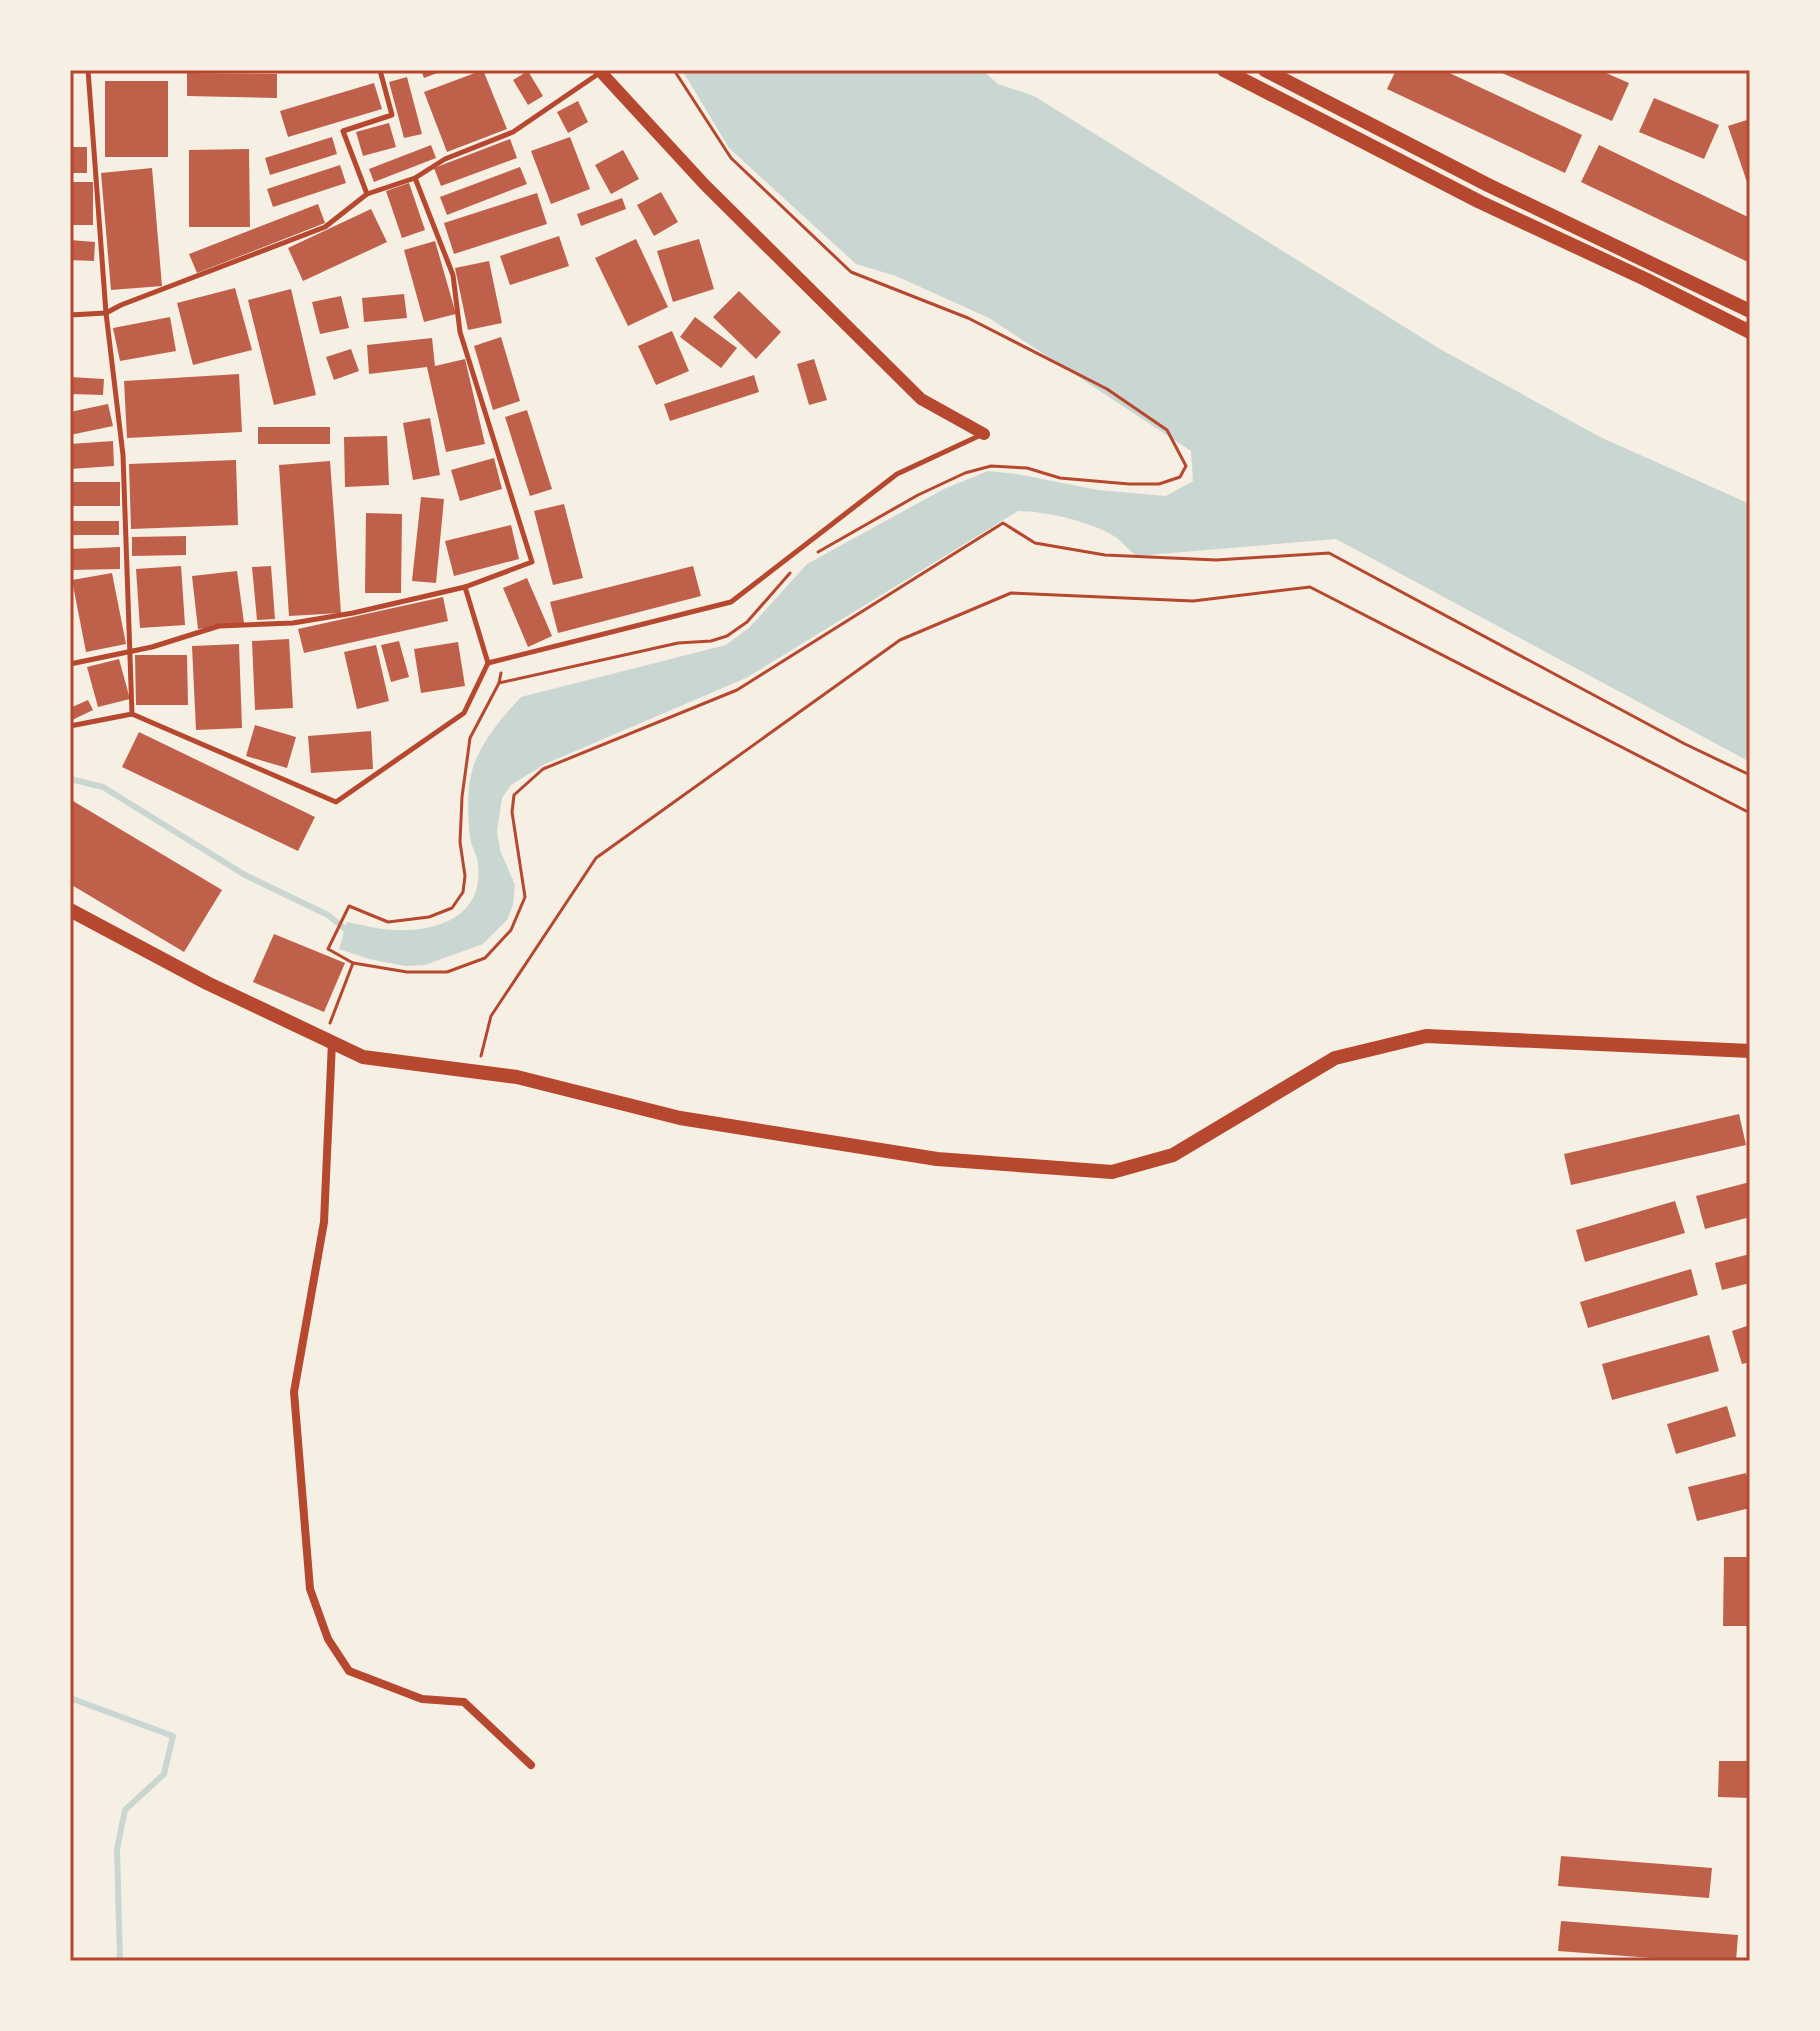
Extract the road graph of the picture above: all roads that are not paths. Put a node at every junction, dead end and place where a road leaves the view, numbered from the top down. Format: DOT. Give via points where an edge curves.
graph roads {
  1 [pos="88,70"];
  2 [pos="1224,70"];
  3 [pos="1265,70"];
  4 [pos="600,71"];
  5 [pos="381,74"];
  6 [pos="415,178"];
  7 [pos="367,194"];
  8 [pos="1750,311"];
  9 [pos="106,313"];
  10 [pos="70,315"];
  11 [pos="1750,332"];
  12 [pos="984,434"];
  13 [pos="465,587"];
  14 [pos="132,651"];
  15 [pos="488,663"];
  16 [pos="70,664"];
  17 [pos="132,714"];
  18 [pos="70,726"];
  19 [pos="70,910"];
  20 [pos="328,1040"];
  21 [pos="1750,1051"];
  22 [pos="531,1765"];
  1 -- 9 [label="lane"];
  2 -- 11 [label="main road" via="1480,202"];
  3 -- 8 [label="main road"];
  4 -- 6 [label="lane" via="513,132 445,159"];
  4 -- 12 [label="street" via="705,185 910,389"];
  5 -- 7 [label="lane" via="392,115 343,131"];
  6 -- 7 [label="lane"];
  6 -- 13 [label="lane" via="453,275 460,332 532,562"];
  7 -- 9 [label="lane" via="325,227"];
  9 -- 10 [label="lane"];
  9 -- 14 [label="lane" via="123,455"];
  12 -- 15 [label="lane" via="897,474 731,602"];
  13 -- 14 [label="lane" via="293,623 219,626"];
  13 -- 15 [label="lane"];
  14 -- 16 [label="lane"];
  14 -- 17 [label="lane"];
  15 -- 17 [label="lane" via="464,713 336,802"];
  17 -- 18 [label="lane"];
  19 -- 20 [label="main road"];
  20 -- 21 [label="main road" via="363,1057 517,1077 680,1118 922,1157 1112,1172 1173,1155 1335,1058 1426,1036"];
  20 -- 22 [label="street" via="324,1222 294,1392 310,1589 328,1639 349,1671 422,1699 464,1702"];
}
